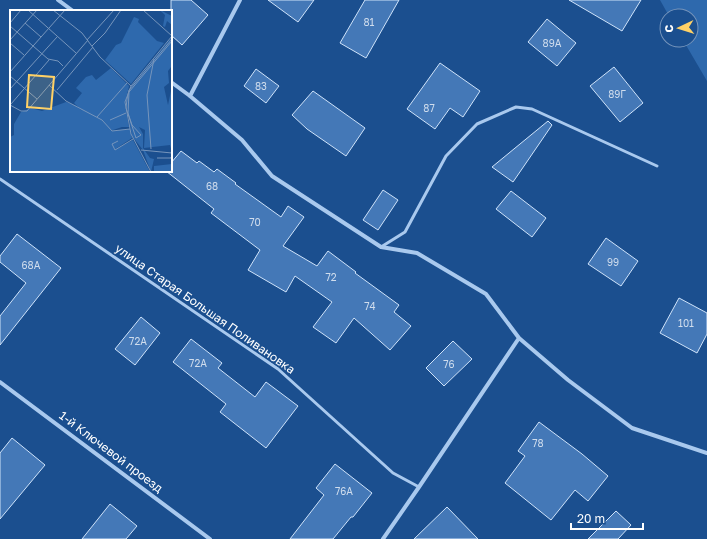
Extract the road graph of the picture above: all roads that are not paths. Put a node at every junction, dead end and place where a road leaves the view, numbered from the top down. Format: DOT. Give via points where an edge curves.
graph roads {
  1 [pos="58,0"];
  2 [pos="240,0"];
  3 [pos="72,10"];
  4 [pos="172,83"];
  5 [pos="190,96"];
  6 [pos="657,166"];
  7 [pos="0,179"];
  8 [pos="381,247"];
  9 [pos="519,338"];
  10 [pos="0,382"];
  11 [pos="707,453"];
  12 [pos="419,487"];
  13 [pos="210,539"];
  14 [pos="383,539"];
  1 -- 3 [label="street"];
  2 -- 5 [label="street"];
  4 -- 5 [label="street"];
  5 -- 8 [label="street" via="242,140 272,176"];
  6 -- 8 [label="lane" via="532,109 516,107 477,124 446,156 405,232"];
  7 -- 12 [label="lane, улица Старая Большая Поливановка" via="278,369 393,473"];
  8 -- 9 [label="street" via="417,253 486,294"];
  9 -- 11 [label="street" via="568,380 632,428"];
  9 -- 12 [label="street"];
  10 -- 13 [label="street, 1-й Ключевой проезд"];
  12 -- 14 [label="street"];
}
